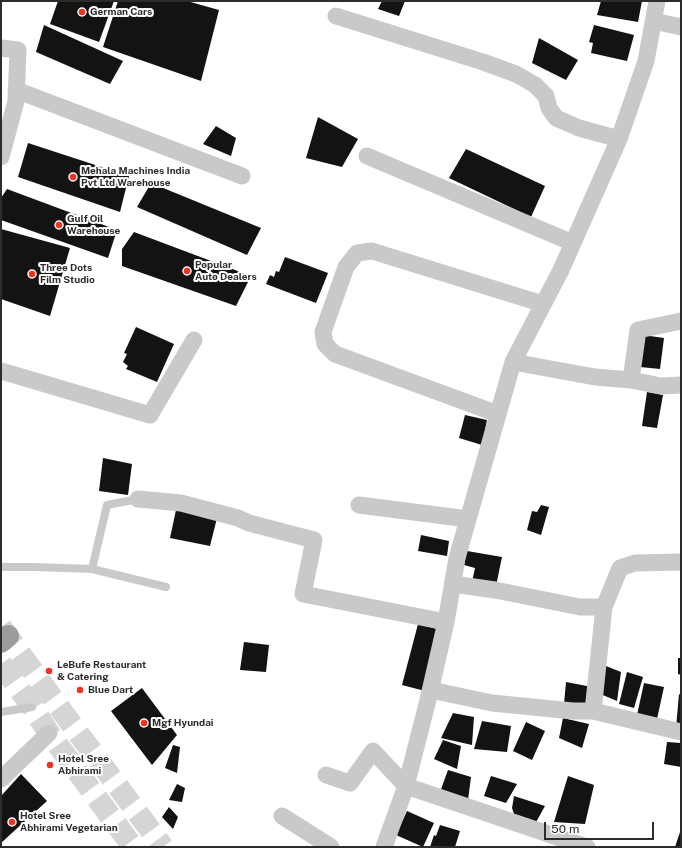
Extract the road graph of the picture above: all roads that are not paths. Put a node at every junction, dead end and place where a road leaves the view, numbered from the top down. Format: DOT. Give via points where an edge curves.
graph roads {
  1 [pos="657,1"];
  2 [pos="336,16"];
  3 [pos="654,21"];
  4 [pos="681,27"];
  5 [pos="1,48"];
  6 [pos="16,90"];
  7 [pos="619,139"];
  8 [pos="367,156"];
  9 [pos="1,157"];
  10 [pos="242,176"];
  11 [pos="573,243"];
  12 [pos="543,304"];
  13 [pos="681,321"];
  14 [pos="194,340"];
  15 [pos="512,362"];
  16 [pos="1,371"];
  17 [pos="631,380"];
  18 [pos="681,385"];
  19 [pos="498,414"];
  20 [pos="138,499"];
  21 [pos="359,505"];
  22 [pos="468,519"];
  23 [pos="681,562"];
  24 [pos="1,568"];
  25 [pos="92,569"];
  26 [pos="453,584"];
  27 [pos="166,587"];
  28 [pos="604,607"];
  29 [pos="446,622"];
  30 [pos="431,690"];
  31 [pos="32,707"];
  32 [pos="1,712"];
  33 [pos="593,712"];
  34 [pos="681,732"];
  35 [pos="49,734"];
  36 [pos="326,775"];
  37 [pos="1,779"];
  38 [pos="406,786"];
  39 [pos="282,816"];
  40 [pos="331,847"];
  41 [pos="384,847"];
  42 [pos="587,847"];
  1 -- 3 [label="street"];
  2 -- 7 [label="street" via="516,74 535,85 546,96 549,108 556,118 579,128"];
  3 -- 4 [label="street"];
  3 -- 7 [label="street" via="646,62"];
  5 -- 6 [label="street" via="18,50"];
  6 -- 9 [label="street" via="16,101"];
  6 -- 10 [label="street"];
  7 -- 11 [label="street"];
  8 -- 11 [label="street"];
  11 -- 12 [label="street"];
  12 -- 15 [label="street"];
  12 -- 19 [label="street" via="372,251 357,253 346,267 323,332 325,344 335,354"];
  13 -- 17 [label="street" via="638,330"];
  14 -- 16 [label="street" via="150,415"];
  15 -- 17 [label="street" via="595,377"];
  15 -- 19 [label="street"];
  17 -- 18 [label="street" via="661,386"];
  19 -- 22 [label="street"];
  20 -- 25 [label="lane" via="107,506"];
  20 -- 29 [label="street" via="181,503 314,540 303,594"];
  21 -- 22 [label="street"];
  22 -- 26 [label="street"];
  23 -- 28 [label="street" via="635,563 620,568"];
  24 -- 25 [label="lane"];
  25 -- 27 [label="lane"];
  26 -- 28 [label="street" via="580,607"];
  26 -- 29 [label="street"];
  28 -- 33 [label="street"];
  29 -- 30 [label="street"];
  30 -- 33 [label="street" via="492,703"];
  30 -- 38 [label="street"];
  31 -- 32 [label="lane"];
  33 -- 34 [label="street"];
  35 -- 37 [label="street"];
  36 -- 38 [label="street" via="350,783 373,751"];
  38 -- 41 [label="street"];
  38 -- 42 [label="street"];
  39 -- 40 [label="street"];
}
